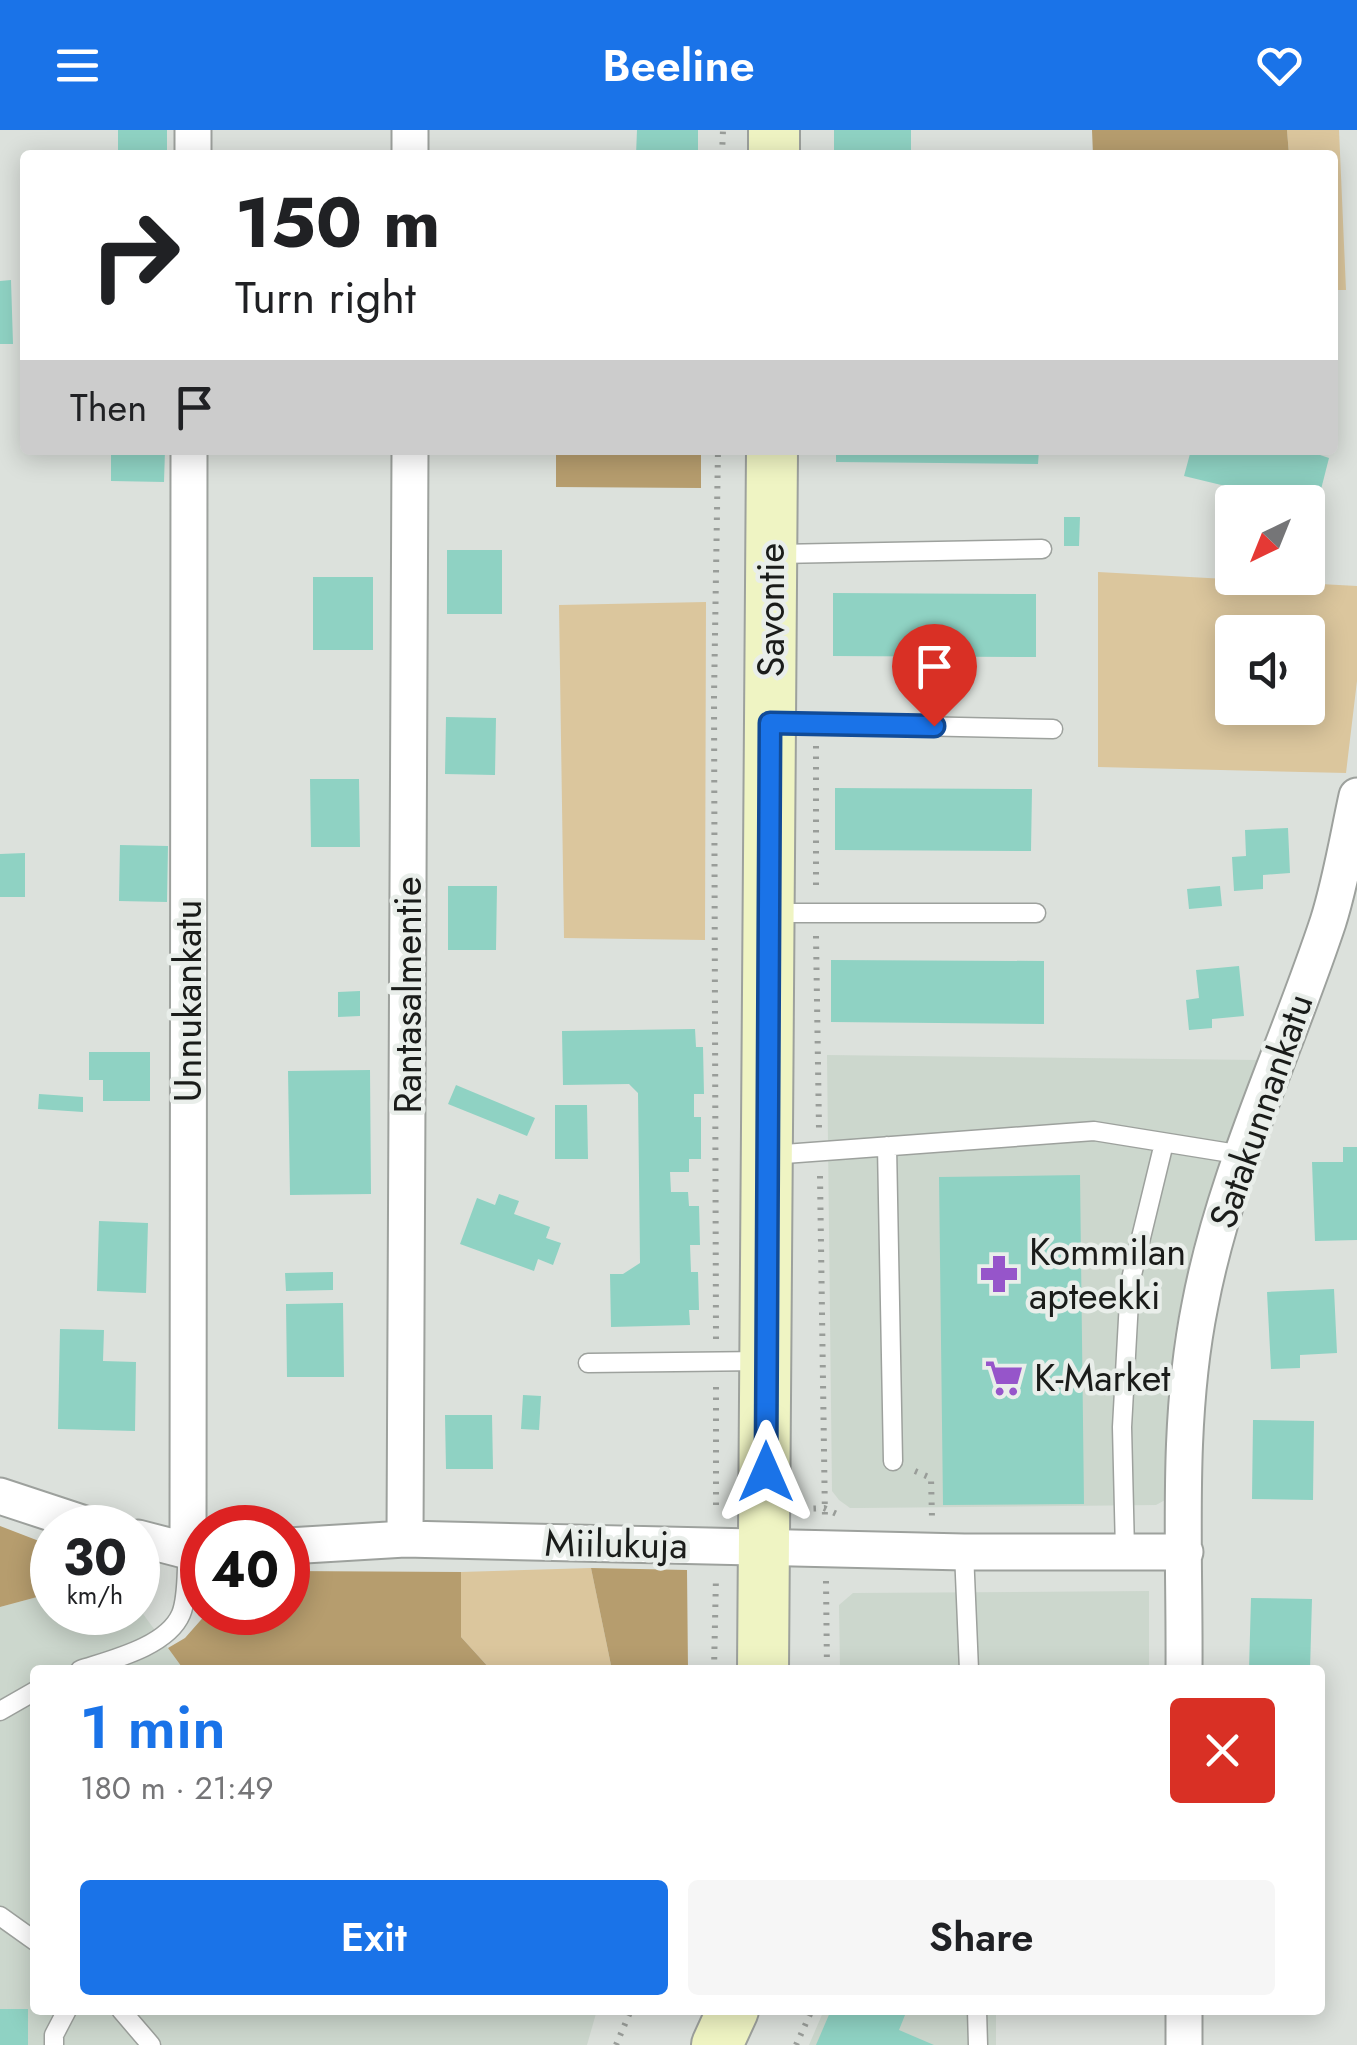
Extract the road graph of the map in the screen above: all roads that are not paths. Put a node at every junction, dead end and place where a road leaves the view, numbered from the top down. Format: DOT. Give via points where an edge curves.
graph roads {
  1 [pos="189,455"];
  2 [pos="410,455"];
  3 [pos="772,455"];
  4 [pos="1042,549"];
  5 [pos="771,554"];
  6 [pos="793,724"];
  7 [pos="1053,728"];
  8 [pos="1357,796"];
  9 [pos="792,913"];
  10 [pos="1036,913"];
  11 [pos="1164,1143"];
  12 [pos="888,1146"];
  13 [pos="767,1155"];
  14 [pos="1243,1155"];
  15 [pos="766,1360"];
  16 [pos="588,1363"];
  17 [pos="893,1461"];
  18 [pos="0,1496"];
  19 [pos="195,1505"];
  20 [pos="30,1506"];
  21 [pos="405,1539"];
  22 [pos="310,1545"];
  23 [pos="765,1547"];
  24 [pos="1125,1551"];
  25 [pos="964,1552"];
  26 [pos="1184,1552"];
  27 [pos="180,1615"];
  28 [pos="95,1665"];
  29 [pos="762,1665"];
  30 [pos="969,1665"];
  31 [pos="1184,1665"];
  32 [pos="30,1694"];
  33 [pos="0,1712"];
  34 [pos="0,1916"];
  35 [pos="30,1937"];
  36 [pos="64,2015"];
  37 [pos="125,2015"];
  38 [pos="731,2015"];
  39 [pos="977,2015"];
  40 [pos="1184,2015"];
  41 [pos="54,2045"];
  42 [pos="151,2045"];
  43 [pos="717,2045"];
  44 [pos="978,2045"];
  45 [pos="1184,2045"];
  1 -- 19 [label="street, Unnukankatu"];
  2 -- 21 [label="street, Rantasalmentie"];
  3 -- 5 [label="street, Savontie"];
  4 -- 5 [label="lane"];
  5 -- 6 [label="street, Savontie"];
  6 -- 7 [label="lane"];
  6 -- 9 [label="street, Savontie"];
  8 -- 14 [label="street, Satakunnankatu" via="1329,919"];
  9 -- 10 [label="lane"];
  9 -- 13 [label="street, Savontie"];
  11 -- 12 [label="lane" via="1094,1132"];
  11 -- 14 [label="lane"];
  11 -- 24 [label="lane" via="1130,1283 1122,1427"];
  12 -- 13 [label="lane"];
  12 -- 17 [label="lane"];
  13 -- 15 [label="street, Savontie"];
  14 -- 26 [label="street, Satakunnankatu" via="1200,1303 1190,1364"];
  15 -- 16 [label="lane"];
  15 -- 23 [label="street, Savontie"];
  18 -- 20 [label="street"];
  21 -- 22 [label="street, Miilukuja"];
  21 -- 23 [label="street, Miilukuja"];
  23 -- 25 [label="street, Miilukuja"];
  23 -- 29 [label="street, Savontie"];
  24 -- 25 [label="street, Miilukuja"];
  24 -- 26 [label="street, Miilukuja"];
  25 -- 30 [label="lane"];
  26 -- 31 [label="street, Satakunnankatu"];
  27 -- 28 [label="lane" via="140,1650"];
  32 -- 33 [label="lane"];
  34 -- 35 [label="lane"];
  36 -- 41 [label="lane"];
  37 -- 42 [label="lane"];
  38 -- 43 [label="street"];
  39 -- 44 [label="lane"];
  40 -- 45 [label="street"];
}
